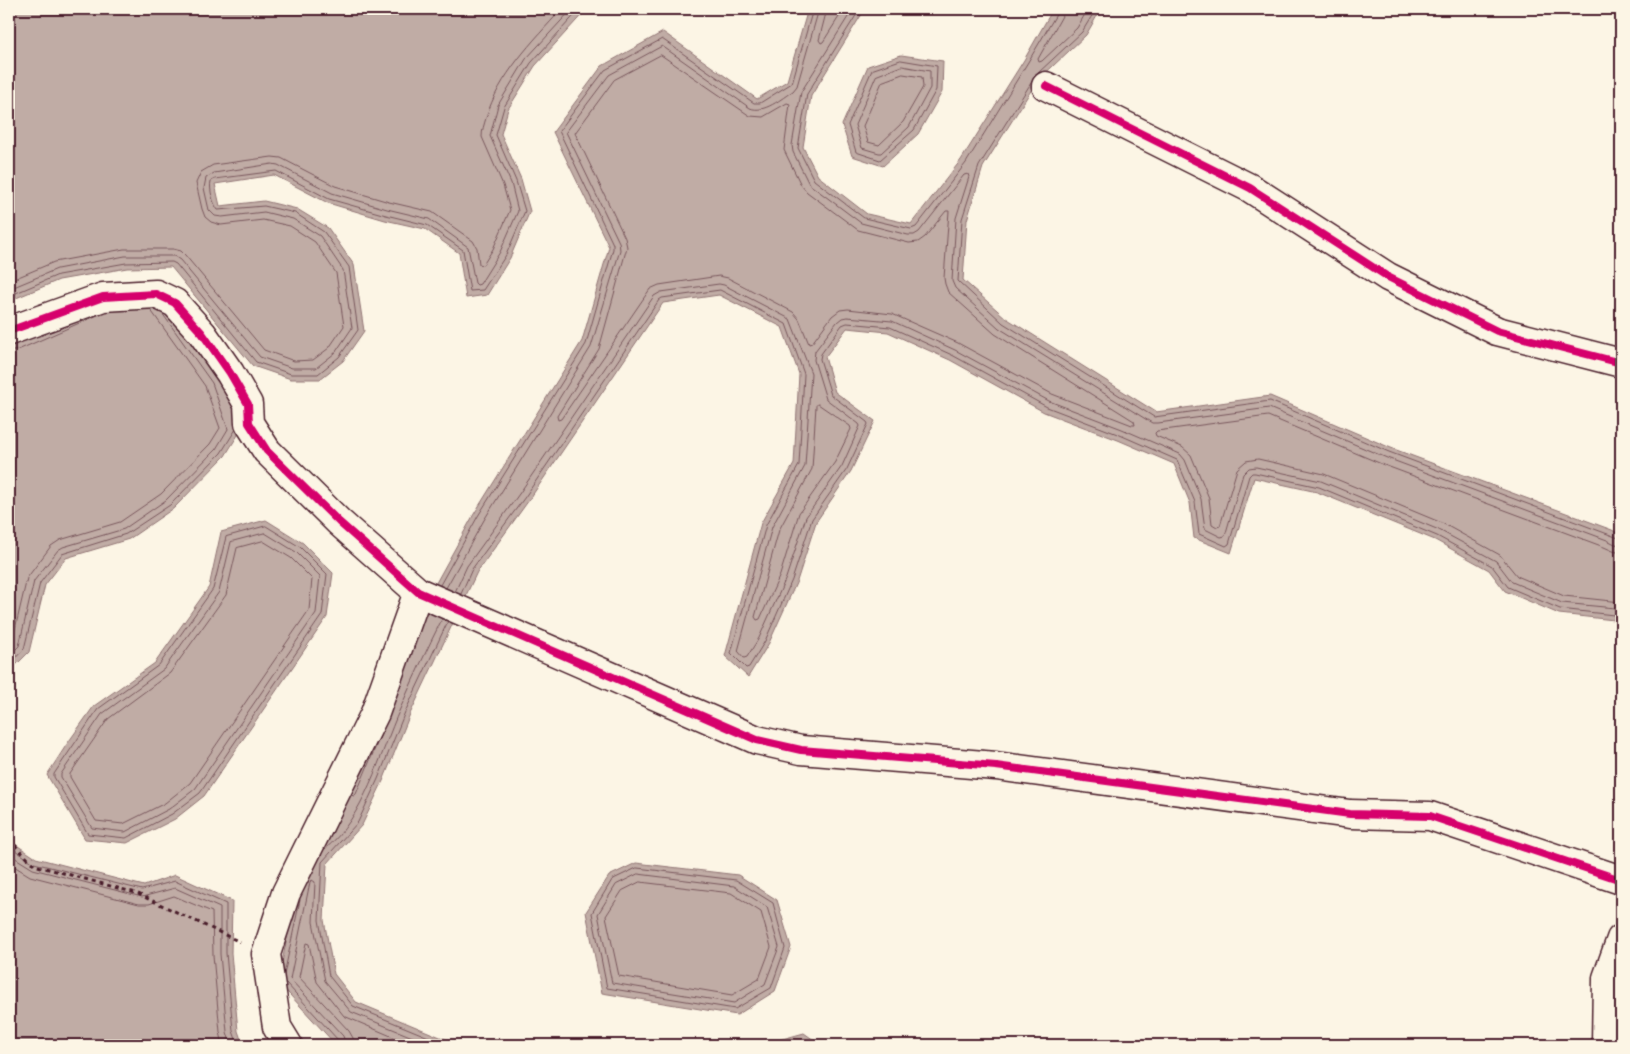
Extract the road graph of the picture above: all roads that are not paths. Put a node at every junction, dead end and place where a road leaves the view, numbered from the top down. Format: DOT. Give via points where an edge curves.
graph roads {
  1 [pos="1046,86"];
  2 [pos="9,331"];
  3 [pos="1621,363"];
  4 [pos="418,592"];
  5 [pos="1621,880"];
  6 [pos="1621,939"];
  7 [pos="288,1045"];
  8 [pos="1606,1045"];
  1 -- 3 [label="street" via="1250,188 1388,277 1497,331"];
  2 -- 4 [label="street" via="103,296 156,294 175,303 202,333 230,373 248,404 250,423 267,452"];
  4 -- 5 [label="street" via="757,740 801,750 996,766 1350,814 1430,816"];
  4 -- 7 [label="street" via="375,713 286,893 266,954 277,1027"];
  6 -- 8 [label="street" via="1607,978"];
}
